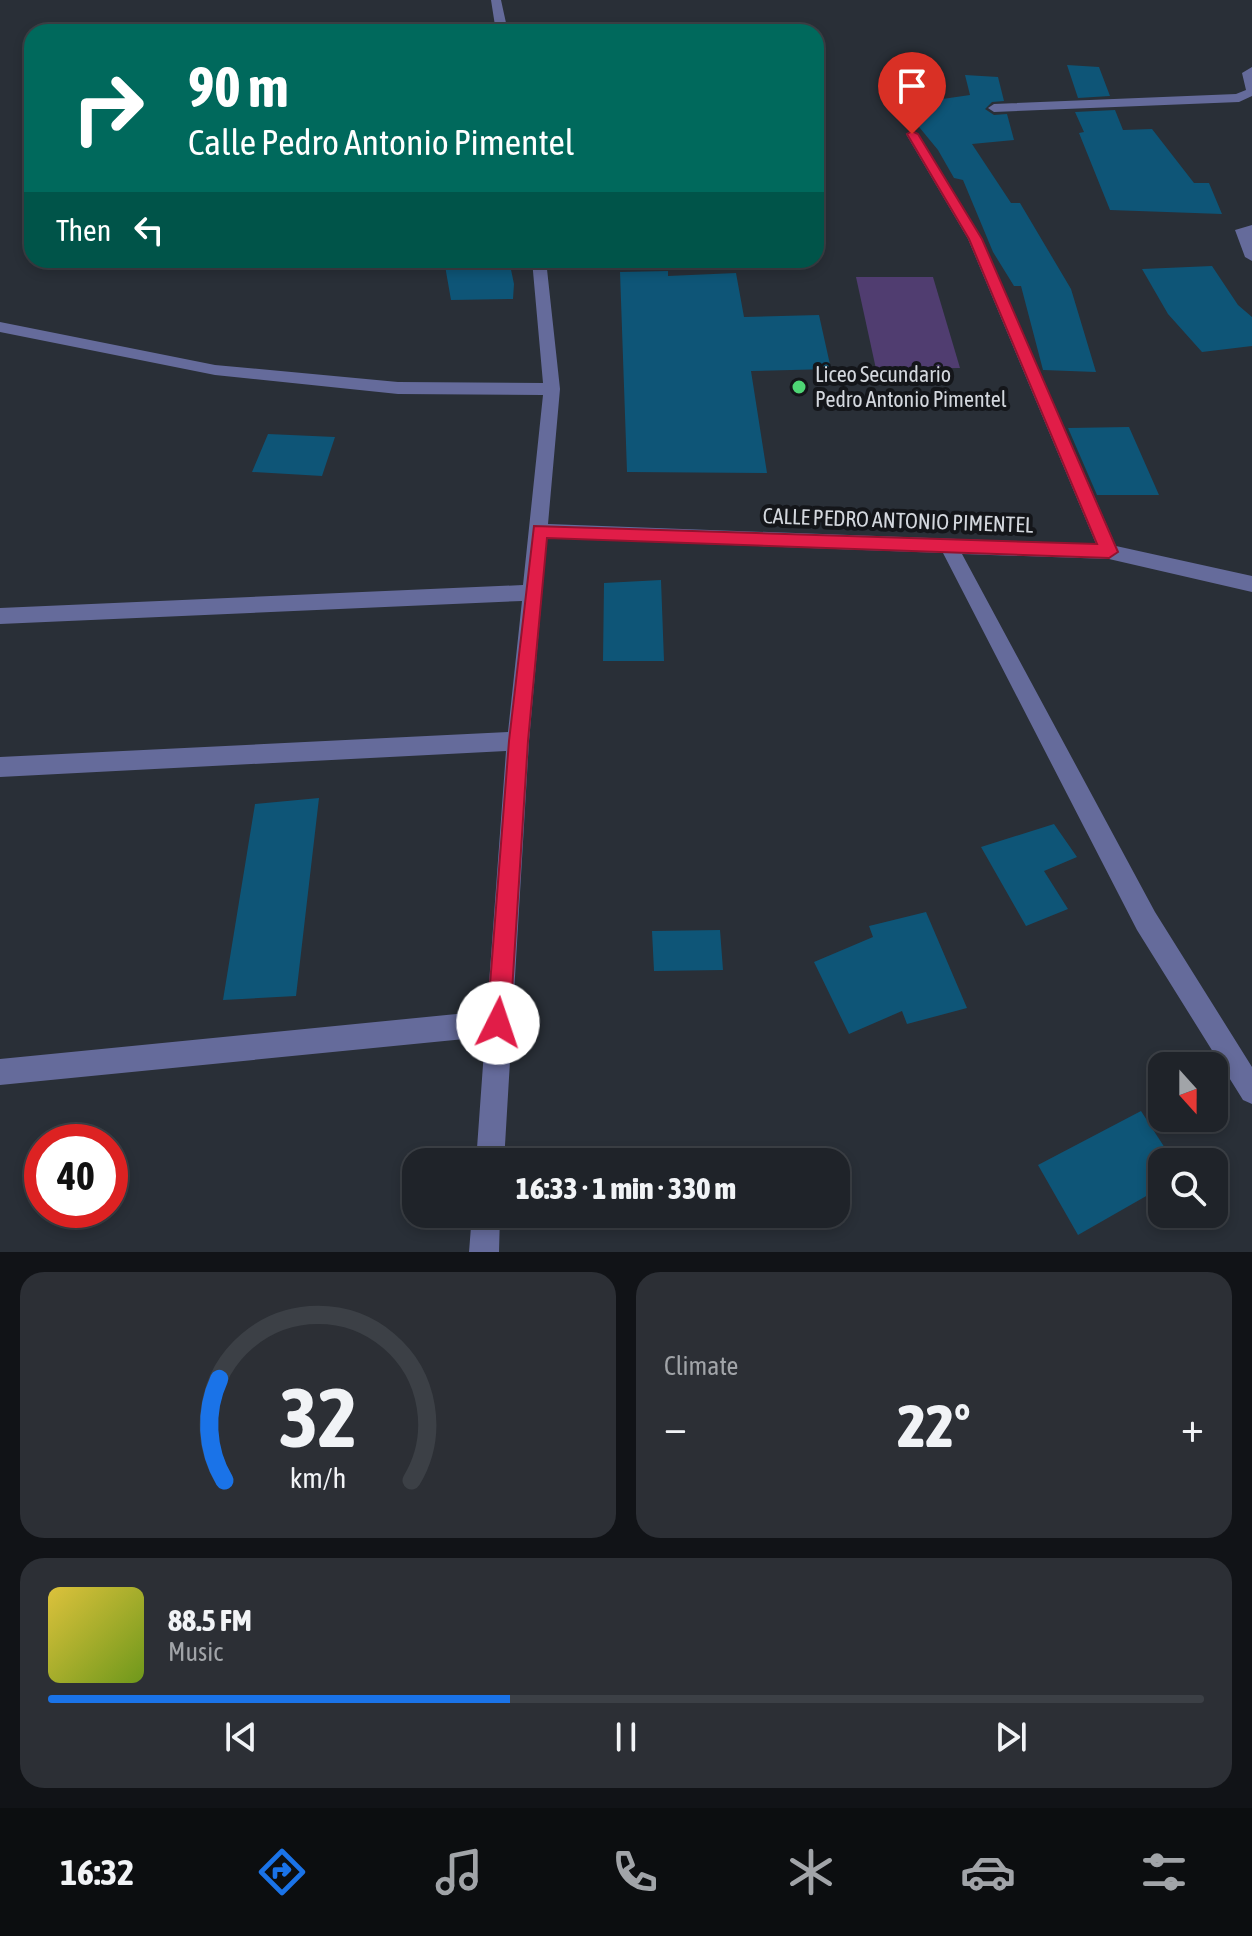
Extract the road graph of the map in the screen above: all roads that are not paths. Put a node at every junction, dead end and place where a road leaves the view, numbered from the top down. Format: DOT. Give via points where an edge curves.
graph roads {
  1 [pos="496,0"];
  2 [pos="500,24"];
  3 [pos="1252,71"];
  4 [pos="994,108"];
  5 [pos="912,134"];
  6 [pos="1252,229"];
  7 [pos="1252,257"];
  8 [pos="540,268"];
  9 [pos="0,327"];
  10 [pos="552,389"];
  11 [pos="540,531"];
  12 [pos="949,547"];
  13 [pos="1109,552"];
  14 [pos="1252,584"];
  15 [pos="532,593"];
  16 [pos="0,616"];
  17 [pos="518,741"];
  18 [pos="0,767"];
  19 [pos="498,1023"];
  20 [pos="0,1072"];
  21 [pos="1252,1091"];
  22 [pos="491,1148"];
  23 [pos="485,1228"];
  24 [pos="484,1252"];
  1 -- 2 [label="street"];
  3 -- 4 [label="street" via="1252,91 1239,98"];
  5 -- 13 [label="street" via="975,239"];
  6 -- 7 [label="street" via="1242,230"];
  8 -- 10 [label="street"];
  9 -- 10 [label="street" via="215,370 398,388"];
  10 -- 11 [label="street"];
  11 -- 12 [label="street, CALLE PEDRO ANTONIO PIMENTEL"];
  11 -- 15 [label="street"];
  12 -- 13 [label="street, CALLE PEDRO ANTONIO PIMENTEL"];
  12 -- 21 [label="street" via="1146,921"];
  13 -- 14 [label="street, CALLE PEDRO ANTONIO PIMENTEL"];
  15 -- 16 [label="street"];
  15 -- 17 [label="street"];
  17 -- 18 [label="street"];
  17 -- 19 [label="street"];
  19 -- 20 [label="street"];
  19 -- 22 [label="street"];
  23 -- 24 [label="street"];
}
